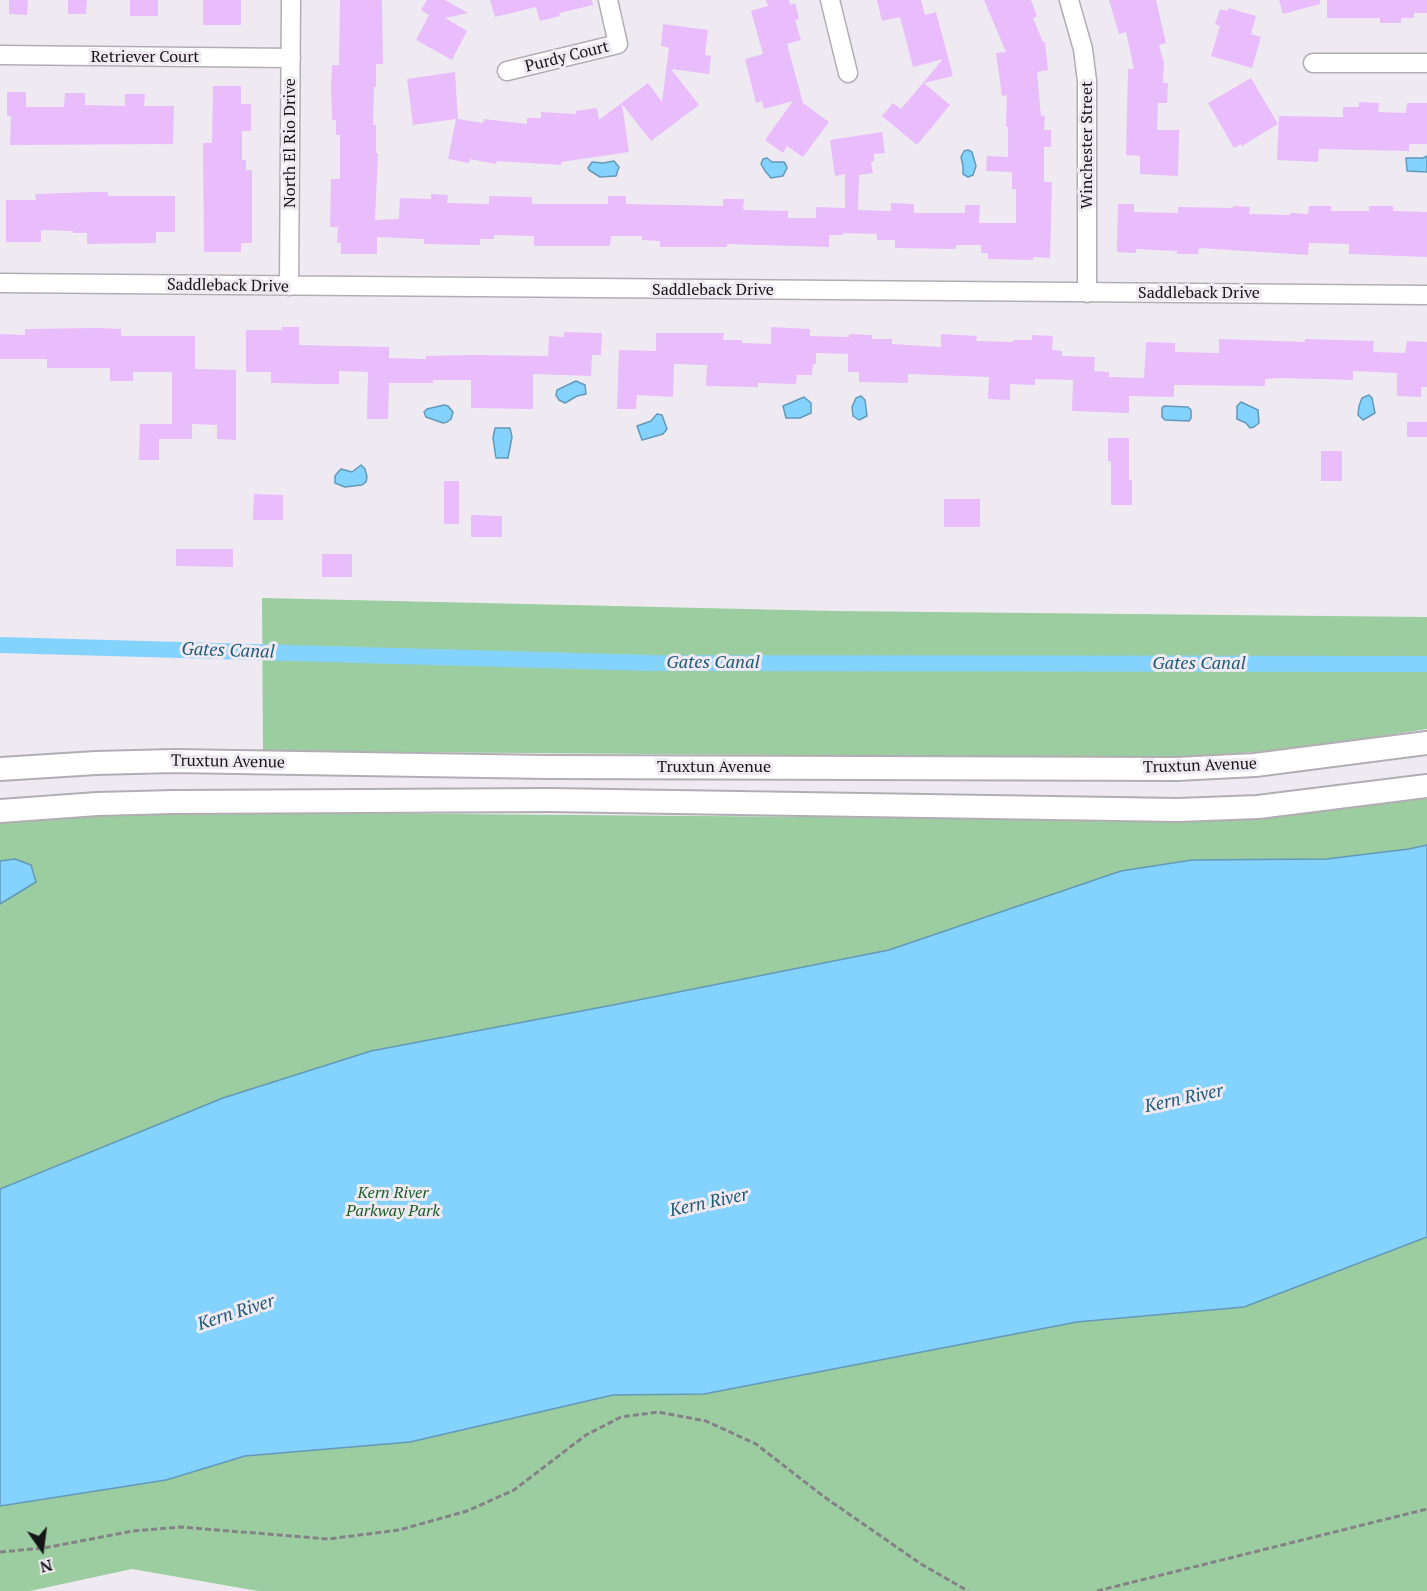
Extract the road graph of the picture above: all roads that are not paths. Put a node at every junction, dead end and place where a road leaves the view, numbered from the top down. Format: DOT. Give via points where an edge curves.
graph roads {
  1 [pos="291,0"];
  2 [pos="608,0"];
  3 [pos="830,0"];
  4 [pos="1069,0"];
  5 [pos="0,55"];
  6 [pos="291,58"];
  7 [pos="1313,63"];
  8 [pos="1427,63"];
  9 [pos="507,71"];
  10 [pos="848,73"];
  11 [pos="0,284"];
  12 [pos="289,286"];
  13 [pos="1087,292"];
  14 [pos="1427,295"];
  15 [pos="1427,743"];
  16 [pos="0,769"];
  17 [pos="1427,786"];
  18 [pos="0,811"];
  1 -- 6 [label="street, North El Rio Drive"];
  2 -- 9 [label="street, Purdy Court" via="618,44"];
  3 -- 10 [label="street"];
  4 -- 13 [label="street, Winchester Street" via="1088,81"];
  5 -- 6 [label="street, Retriever Court"];
  6 -- 12 [label="street, North El Rio Drive"];
  7 -- 8 [label="street"];
  11 -- 12 [label="street, Saddleback Drive"];
  12 -- 13 [label="street, Saddleback Drive"];
  13 -- 14 [label="street, Saddleback Drive"];
  15 -- 16 [label="main road, Truxtun Avenue" via="1255,765 1177,769 547,767 174,761"];
  17 -- 18 [label="main road" via="1258,807 1178,810 539,800 174,802"];
}
